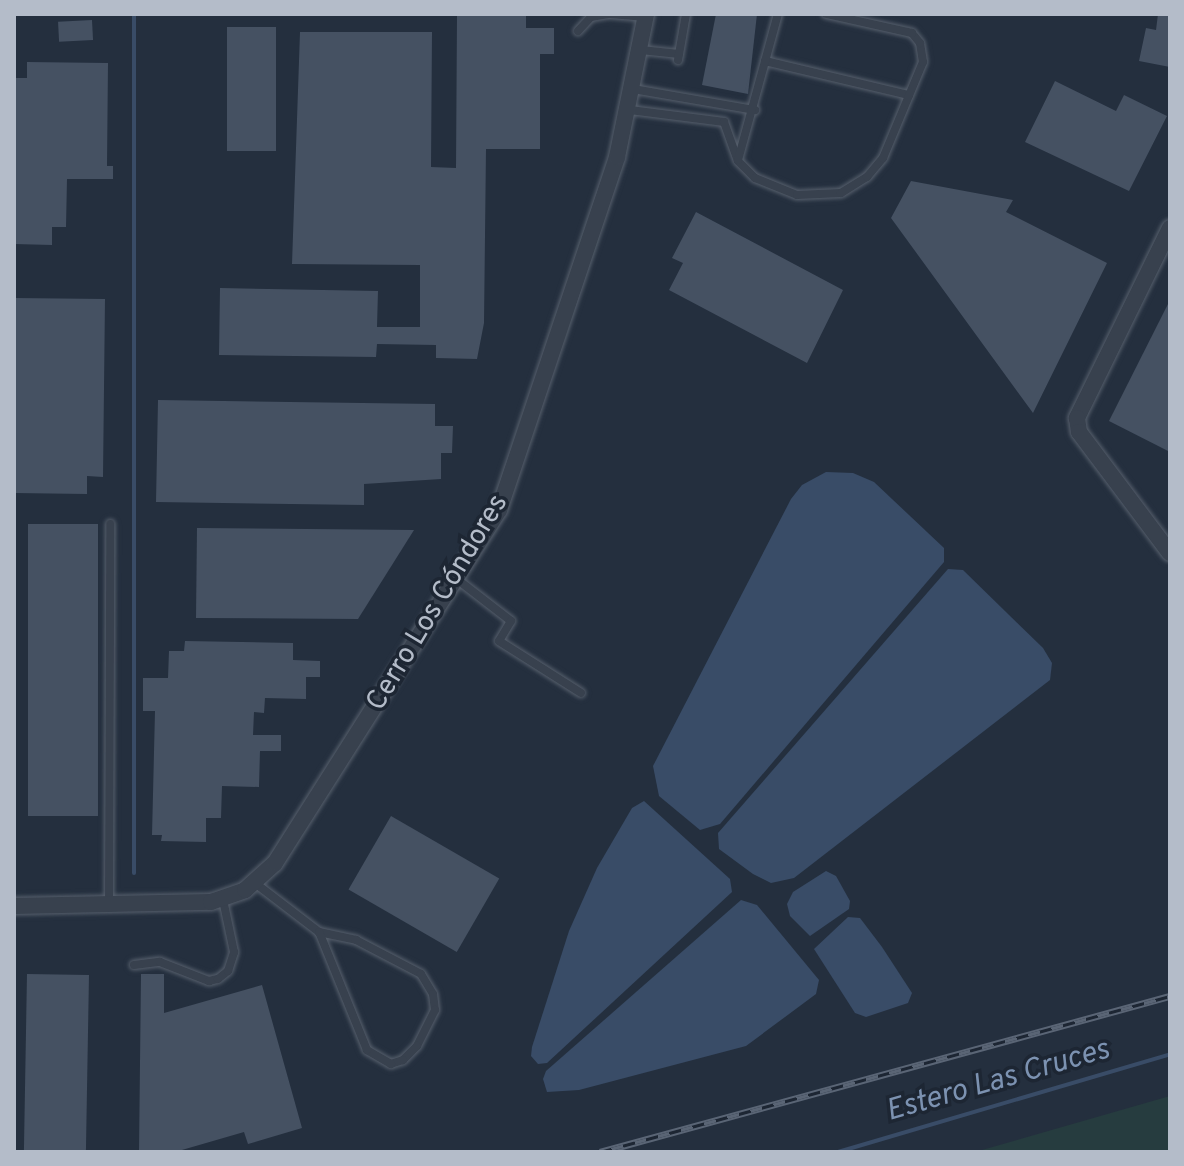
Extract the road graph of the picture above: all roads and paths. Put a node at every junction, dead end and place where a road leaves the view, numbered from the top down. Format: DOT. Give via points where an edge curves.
graph roads {
  1 [pos="610,14"];
  2 [pos="686,14"];
  3 [pos="778,14"];
  4 [pos="826,14"];
  5 [pos="646,15"];
  6 [pos="578,31"];
  7 [pos="641,50"];
  8 [pos="765,61"];
  9 [pos="633,89"];
  10 [pos="909,95"];
  11 [pos="630,110"];
  12 [pos="755,110"];
  13 [pos="738,161"];
  14 [pos="1170,228"];
  15 [pos="110,524"];
  16 [pos="1170,553"];
  17 [pos="458,580"];
  18 [pos="581,693"];
  19 [pos="255,883"];
  20 [pos="223,900"];
  21 [pos="14,906"];
  22 [pos="109,906"];
  23 [pos="319,932"];
  24 [pos="134,965"];
  1 -- 5 [label="lane"];
  1 -- 6 [label="lane" via="591,17"];
  2 -- 7 [label="lane" via="679,57"];
  3 -- 8 [label="lane"];
  4 -- 10 [label="lane" via="912,33 923,62"];
  5 -- 7 [label="street, Cerro Los Cóndores"];
  7 -- 9 [label="street, Cerro Los Cóndores"];
  8 -- 10 [label="lane"];
  8 -- 12 [label="lane"];
  9 -- 11 [label="street, Cerro Los Cóndores"];
  9 -- 12 [label="lane"];
  10 -- 13 [label="lane" via="883,158 867,177 841,193 797,195 777,189"];
  11 -- 13 [label="lane" via="724,122"];
  11 -- 17 [label="street, Cerro Los Cóndores" via="506,495"];
  12 -- 13 [label="lane"];
  14 -- 16 [label="street" via="1077,418 1079,432"];
  15 -- 22 [label="lane"];
  17 -- 18 [label="lane" via="511,621 499,641"];
  17 -- 19 [label="street, Cerro Los Cóndores" via="275,863"];
  19 -- 20 [label="street, Cerro Los Cóndores"];
  19 -- 23 [label="lane"];
  20 -- 22 [label="street, Cerro Los Cóndores"];
  20 -- 24 [label="lane" via="234,952 228,971 218,979 209,981 160,962"];
  21 -- 22 [label="street, Cerro Los Cóndores"];
  23 -- 23 [label="lane" via="367,1050 391,1064 403,1060 417,1046 435,1010 421,974 356,940"];
}
